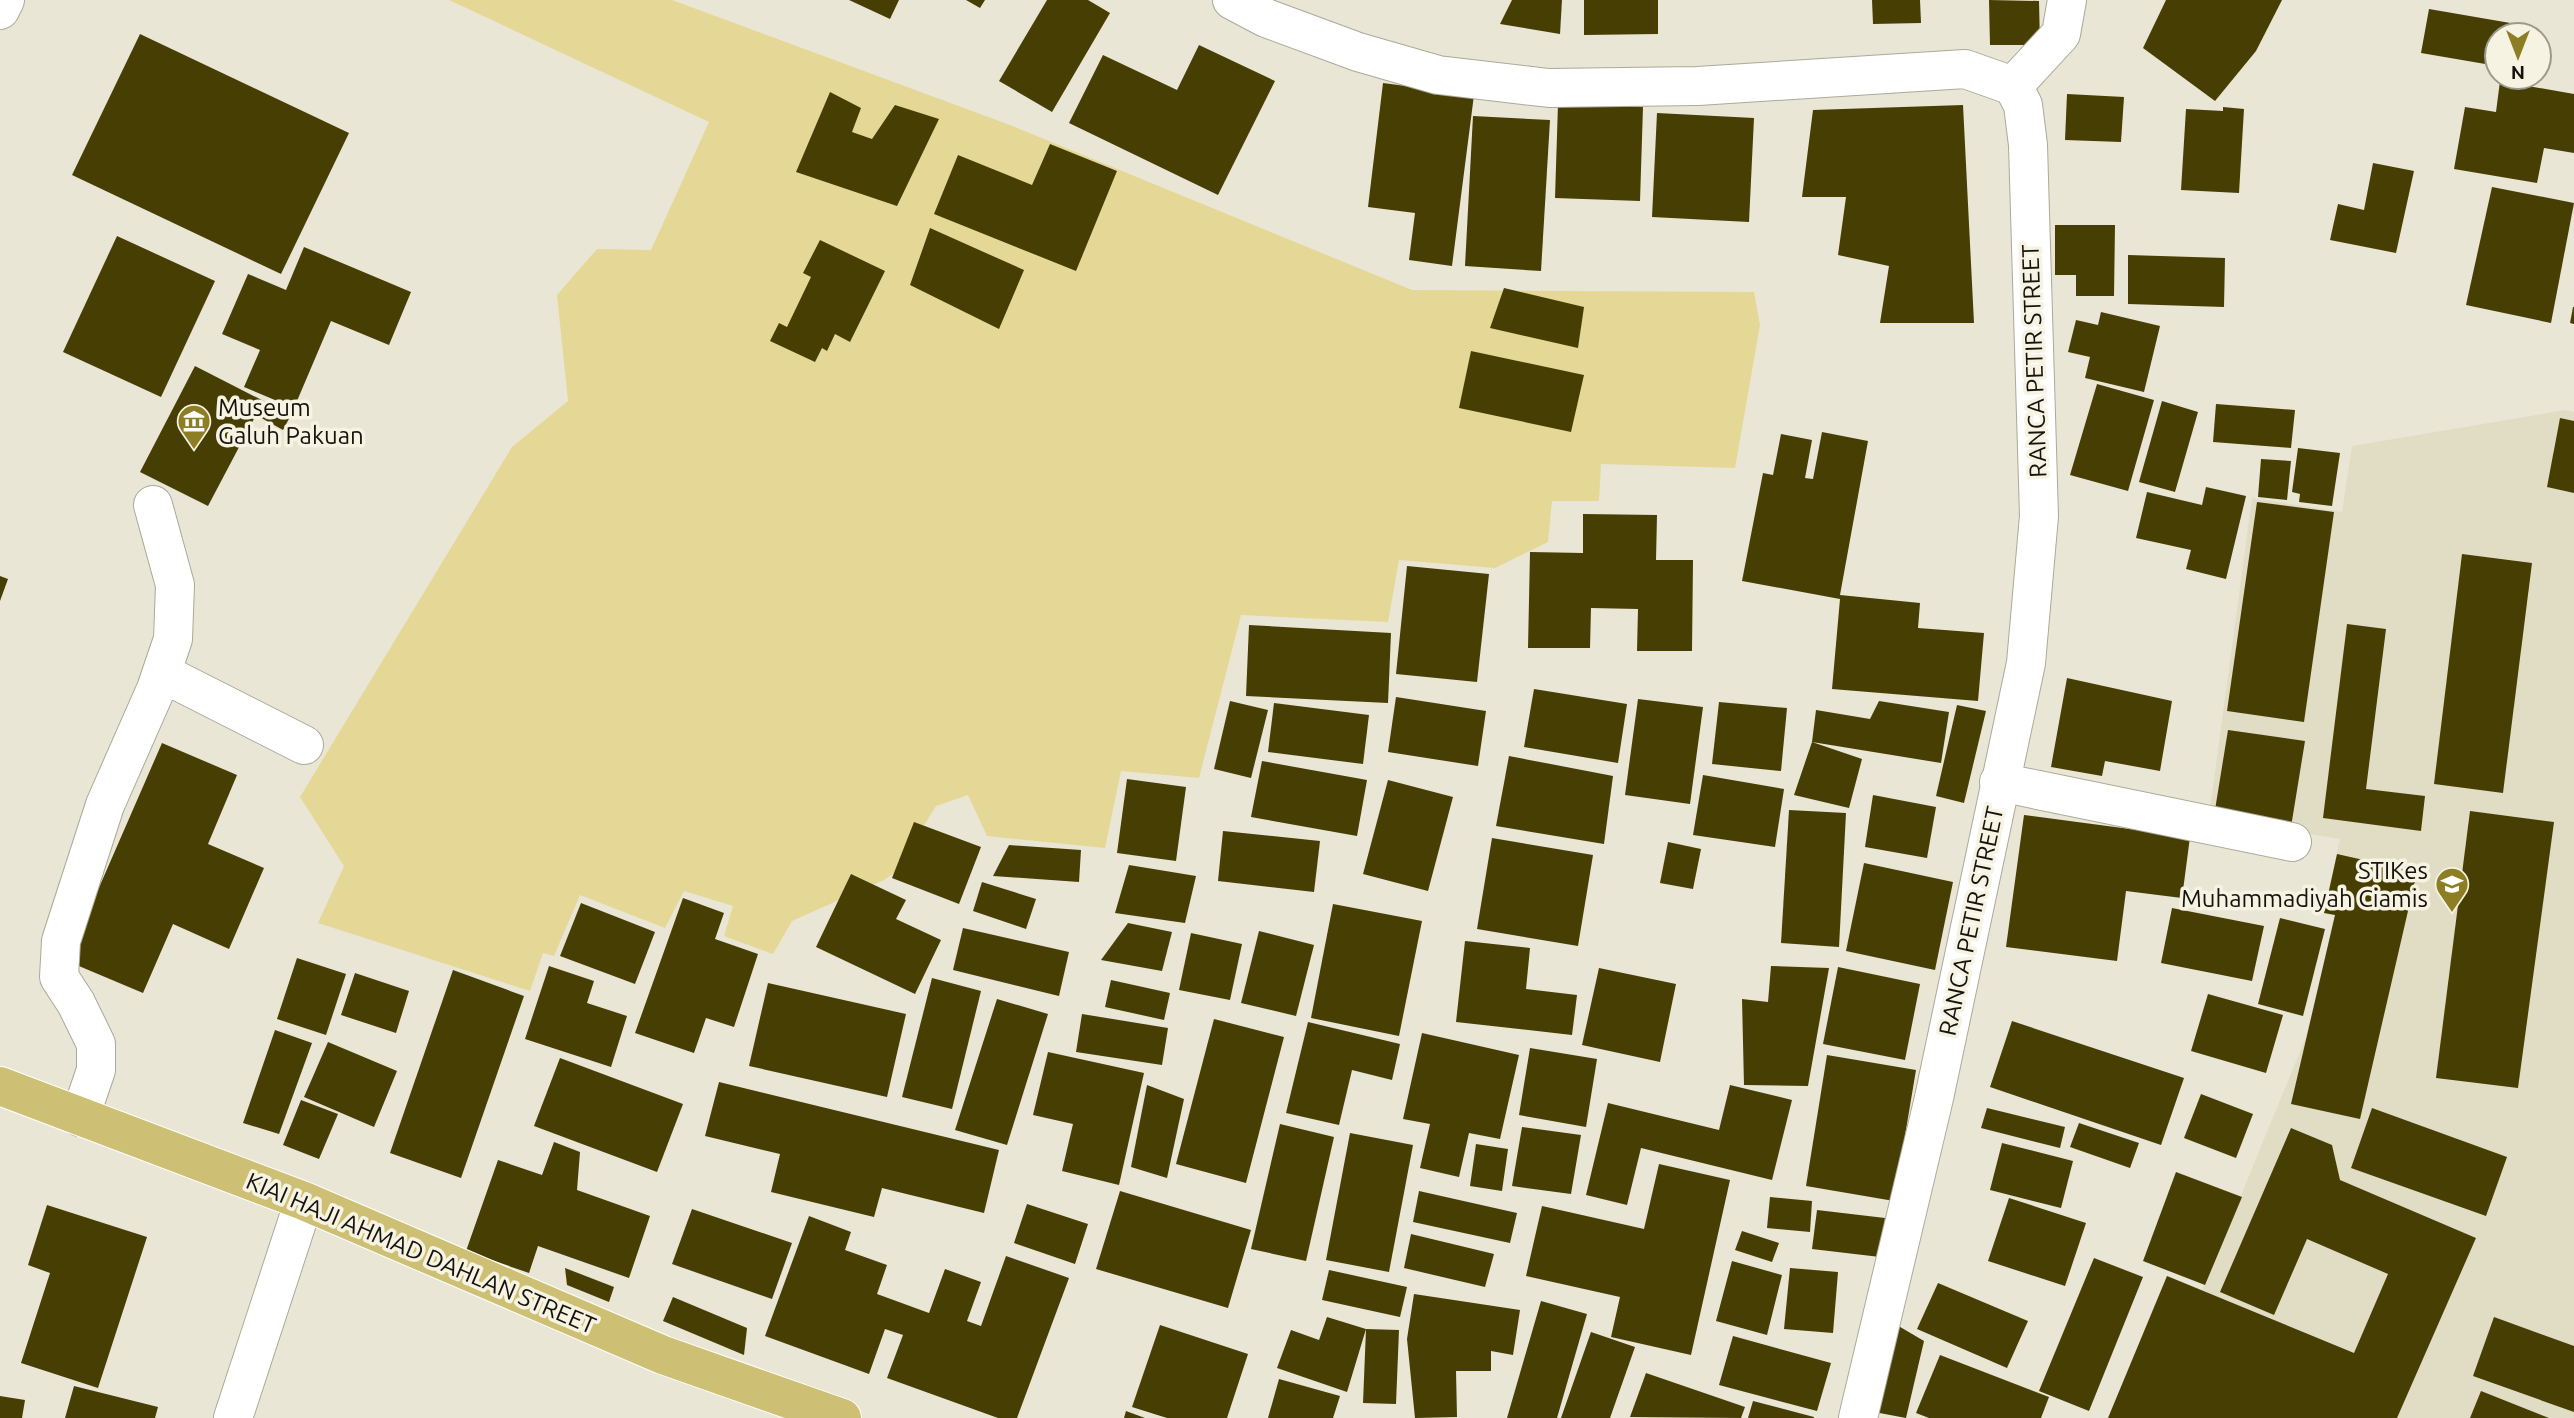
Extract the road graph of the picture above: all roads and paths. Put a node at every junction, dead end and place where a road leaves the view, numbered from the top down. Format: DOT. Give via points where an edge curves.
graph roads {
  1 [pos="5,0"];
  2 [pos="1232,0"];
  3 [pos="2067,0"];
  4 [pos="0,10"];
  5 [pos="2012,86"];
  6 [pos="153,505"];
  7 [pos="162,673"];
  8 [pos="304,745"];
  9 [pos="1999,782"];
  10 [pos="2292,842"];
  11 [pos="0,1086"];
  12 [pos="80,1117"];
  13 [pos="304,1202"];
  14 [pos="233,1418"];
  15 [pos="842,1418"];
  16 [pos="1858,1418"];
  1 -- 4 [label="street"];
  2 -- 5 [label="street" via="1266,18 1358,52 1438,75 1549,88 1698,86 1965,69"];
  3 -- 5 [label="street" via="2061,34"];
  5 -- 9 [label="street, RANCA PETIR STREET" via="2023,105 2028,145 2039,516 2026,663"];
  6 -- 7 [label="street" via="175,585 173,639"];
  7 -- 8 [label="street"];
  7 -- 12 [label="street" via="105,805 61,941 59,977 96,1044 96,1070"];
  9 -- 10 [label="street"];
  9 -- 16 [label="street, RANCA PETIR STREET" via="1937,1086"];
  11 -- 12 [label="main road, KIAI HAJI AHMAD DAHLAN STREET"];
  12 -- 13 [label="main road, KIAI HAJI AHMAD DAHLAN STREET"];
  13 -- 14 [label="street"];
  13 -- 15 [label="main road, KIAI HAJI AHMAD DAHLAN STREET" via="663,1354"];
}
